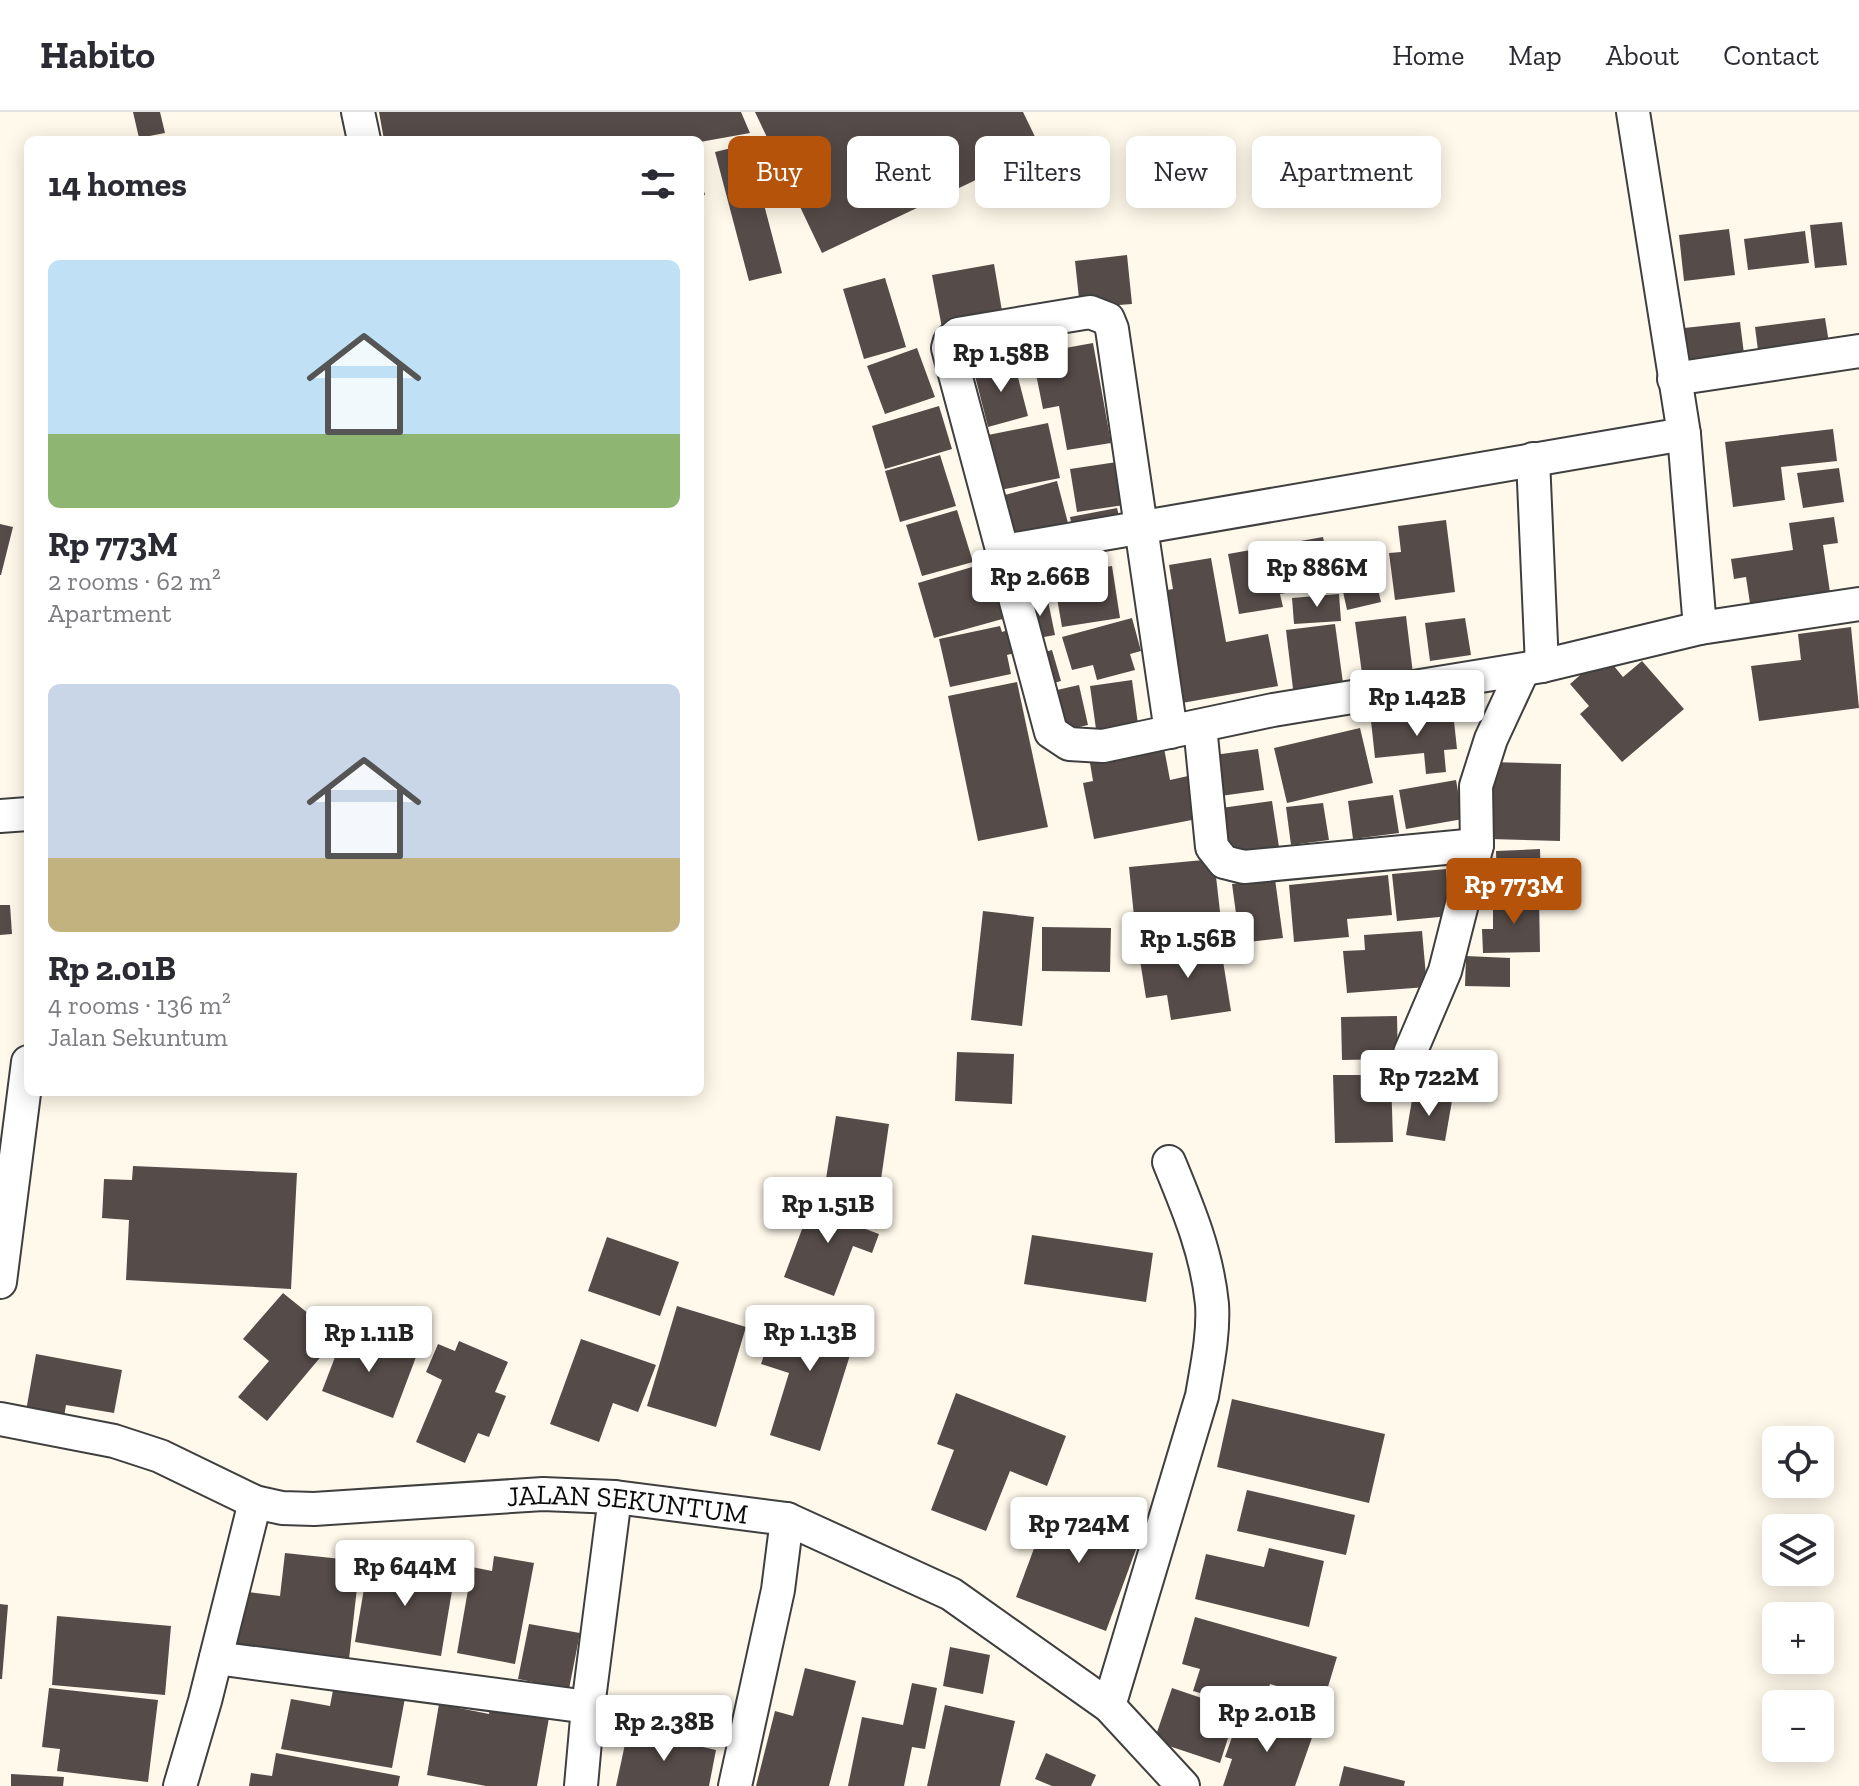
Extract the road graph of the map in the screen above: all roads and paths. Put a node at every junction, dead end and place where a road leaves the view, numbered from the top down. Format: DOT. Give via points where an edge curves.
graph roads {
  1 [pos="358,112"];
  2 [pos="1633,112"];
  3 [pos="363,136"];
  4 [pos="1859,351"];
  5 [pos="1674,379"];
  6 [pos="1684,434"];
  7 [pos="1533,459"];
  8 [pos="1140,527"];
  9 [pos="1004,551"];
  10 [pos="1859,604"];
  11 [pos="1700,628"];
  12 [pos="1532,668"];
  13 [pos="1185,729"];
  14 [pos="24,814"];
  15 [pos="0,816"];
  16 [pos="1477,845"];
  17 [pos="1410,1053"];
  18 [pos="24,1093"];
  19 [pos="1169,1162"];
  20 [pos="0,1282"];
  21 [pos="0,1419"];
  22 [pos="615,1497"];
  23 [pos="255,1502"];
  24 [pos="787,1519"];
  25 [pos="216,1658"];
  26 [pos="1109,1706"];
  27 [pos="588,1707"];
  28 [pos="180,1786"];
  29 [pos="581,1786"];
  30 [pos="735,1786"];
  31 [pos="1183,1786"];
  1 -- 3 [label="street"];
  2 -- 5 [label="street"];
  4 -- 5 [label="street"];
  5 -- 6 [label="street"];
  6 -- 7 [label="street"];
  6 -- 11 [label="street"];
  7 -- 8 [label="street"];
  7 -- 12 [label="street"];
  8 -- 9 [label="street"];
  8 -- 9 [label="street" via="1108,319 1090,312 958,334 948,348"];
  8 -- 13 [label="street"];
  9 -- 13 [label="street" via="1051,732 1069,744 1103,746"];
  10 -- 11 [label="street"];
  11 -- 12 [label="street"];
  12 -- 13 [label="street"];
  12 -- 16 [label="street" via="1491,739 1476,786"];
  13 -- 16 [label="street" via="1212,847 1224,862 1244,867"];
  14 -- 15 [label="street"];
  16 -- 17 [label="street" via="1445,971"];
  18 -- 20 [label="street"];
  19 -- 26 [label="street" via="1199,1236 1212,1305 1210,1348 1202,1396"];
  21 -- 23 [label="street, JALAN SEKUNTUM" via="114,1441 160,1456"];
  22 -- 23 [label="street, JALAN SEKUNTUM" via="491,1496 314,1509"];
  22 -- 24 [label="street, JALAN SEKUNTUM"];
  22 -- 27 [label="street"];
  23 -- 25 [label="street"];
  24 -- 26 [label="street, JALAN SEKUNTUM" via="951,1594"];
  24 -- 30 [label="street" via="778,1590"];
  25 -- 27 [label="street"];
  25 -- 28 [label="street"];
  26 -- 31 [label="street, JALAN SEKUNTUM"];
  27 -- 29 [label="street"];
}
